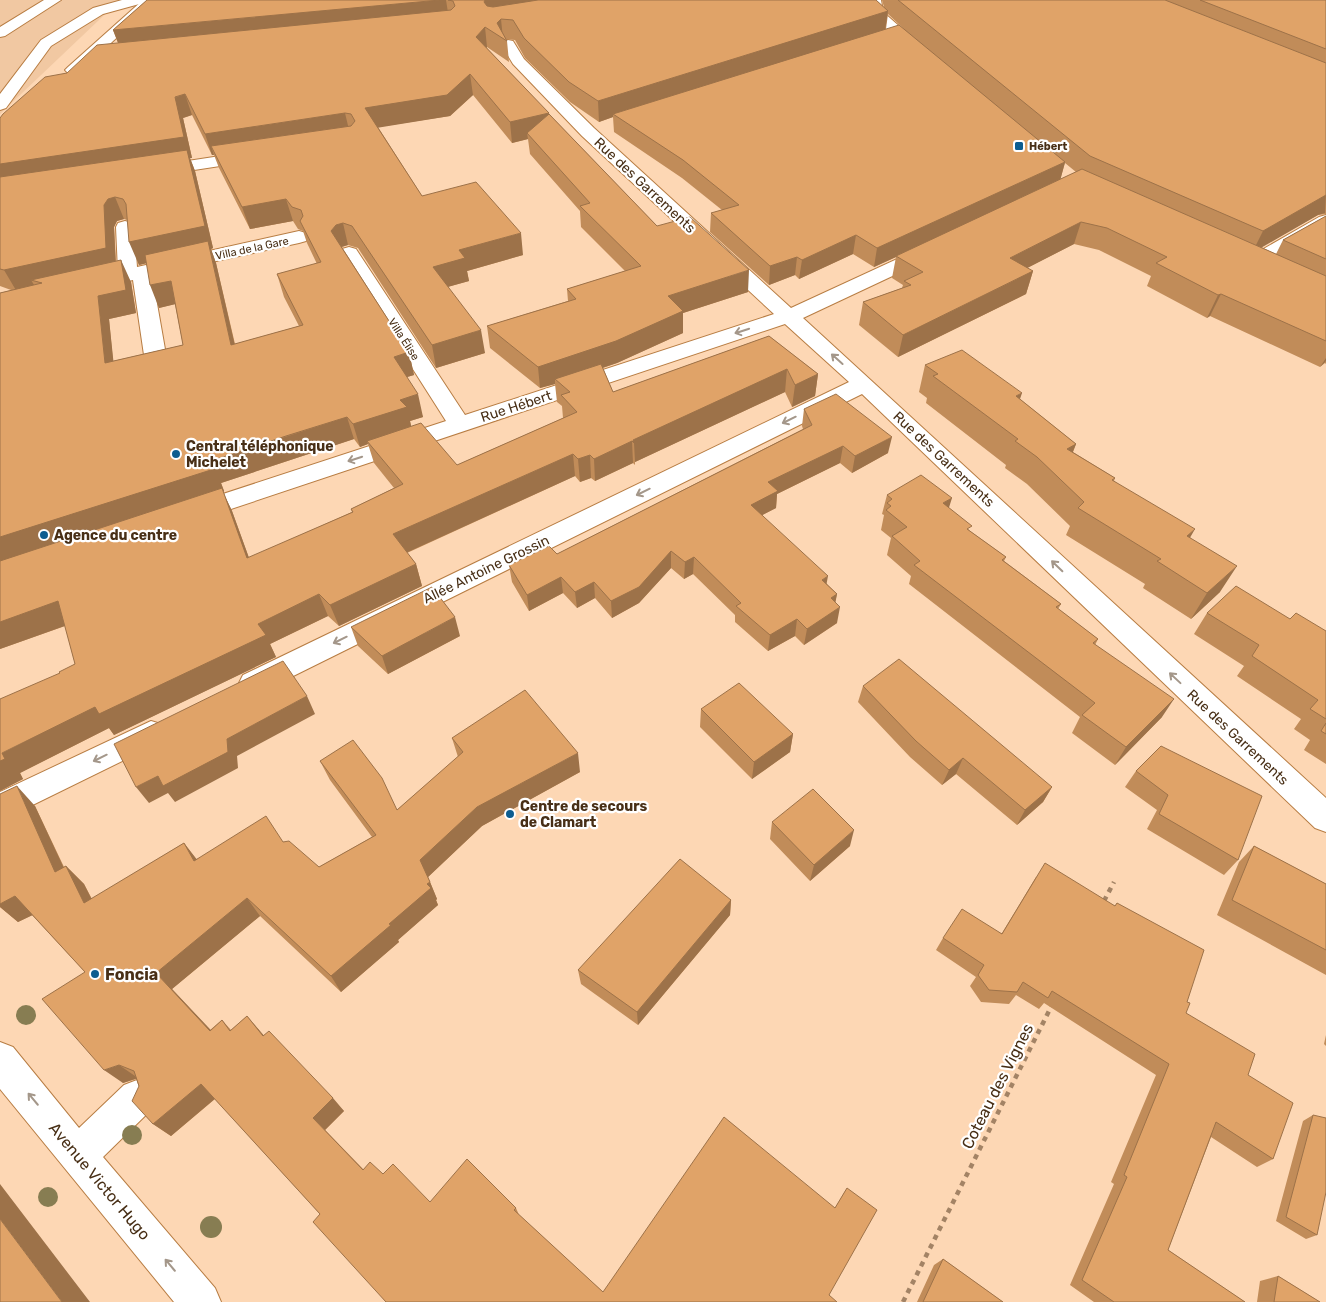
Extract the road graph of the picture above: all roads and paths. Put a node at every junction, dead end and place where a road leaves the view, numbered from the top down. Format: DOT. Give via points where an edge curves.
graph roads {
  1 [pos="54,0"];
  2 [pos="138,0"];
  3 [pos="151,0"];
  4 [pos="874,0"];
  5 [pos="0,32"];
  6 [pos="899,34"];
  7 [pos="879,40"];
  8 [pos="508,44"];
  9 [pos="113,58"];
  10 [pos="928,58"];
  11 [pos="83,61"];
  12 [pos="63,79"];
  13 [pos="0,105"];
  14 [pos="272,153"];
  15 [pos="136,173"];
  16 [pos="1326,221"];
  17 [pos="125,227"];
  18 [pos="299,238"];
  19 [pos="942,245"];
  20 [pos="349,253"];
  21 [pos="1236,255"];
  22 [pos="135,274"];
  23 [pos="73,288"];
  24 [pos="788,316"];
  25 [pos="155,355"];
  26 [pos="864,384"];
  27 [pos="460,425"];
  28 [pos="169,521"];
  29 [pos="229,695"];
  30 [pos="175,721"];
  31 [pos="0,807"];
  32 [pos="1326,818"];
  33 [pos="1114,882"];
  34 [pos="1100,908"];
  35 [pos="1057,996"];
  36 [pos="0,1060"];
  37 [pos="137,1098"];
  38 [pos="78,1155"];
  39 [pos="201,1302"];
  40 [pos="903,1302"];
  1 -- 5 [label="street"];
  2 -- 13 [label="street" via="98,11 46,43"];
  3 -- 11 [label="street"];
  4 -- 6 [label="street" via="876,13"];
  6 -- 7 [label="street"];
  6 -- 10 [label="street"];
  8 -- 24 [label="street, Rue des Garrements" via="518,61 558,103 596,130"];
  9 -- 11 [label="street"];
  11 -- 12 [label="street"];
  14 -- 15 [label="street"];
  16 -- 21 [label="street" via="1261,266"];
  17 -- 22 [label="street"];
  18 -- 22 [label="street, Villa de la Gare"];
  19 -- 24 [label="street, Rue Hébert"];
  20 -- 27 [label="street, Villa Élise"];
  22 -- 23 [label="street, Villa de la Gare"];
  22 -- 25 [label="street"];
  26 -- 24 [label="street, Rue des Garrements, one-way"];
  24 -- 27 [label="street, Rue Hébert, one-way"];
  26 -- 29 [label="street, Allée Antoine Grossin, one-way"];
  32 -- 26 [label="street, Rue des Garrements, one-way"];
  27 -- 28 [label="street, Rue Hébert, one-way"];
  30 -- 31 [label="street, one-way"];
  33 -- 34 [label="path"];
  35 -- 40 [label="path, Coteau des Vignes"];
  38 -- 36 [label="street, Avenue Victor Hugo, one-way"];
  37 -- 38 [label="street"];
  39 -- 38 [label="street, Avenue Victor Hugo, one-way"];
}
